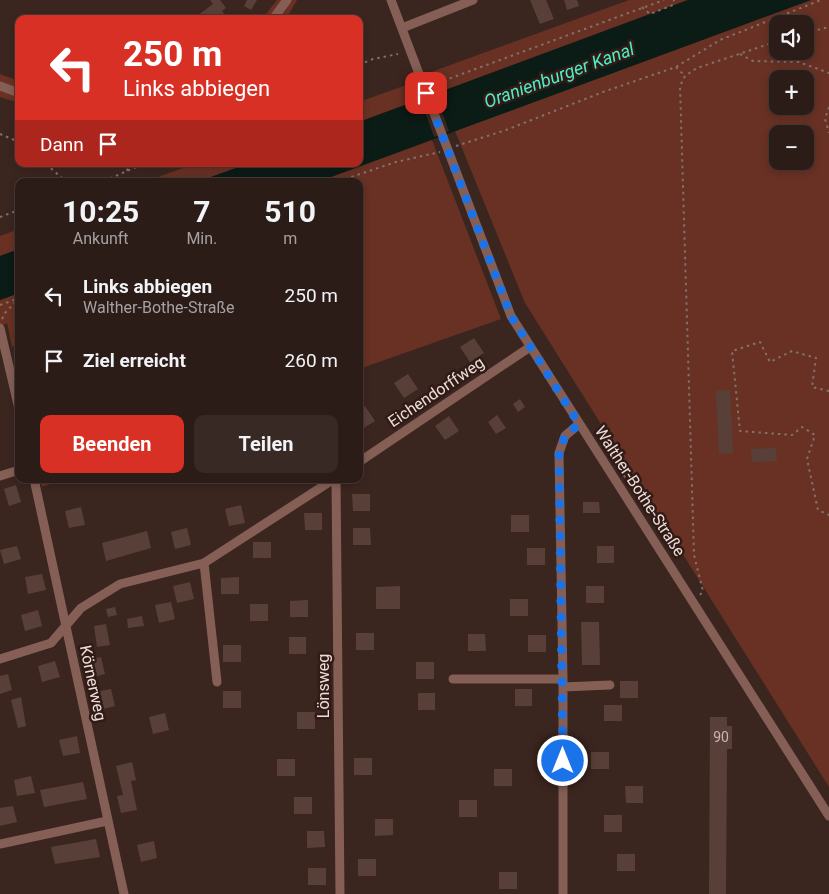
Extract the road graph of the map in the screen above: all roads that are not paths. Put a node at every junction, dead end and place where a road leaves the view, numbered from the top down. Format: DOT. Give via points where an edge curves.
graph roads {
  1 [pos="287,0"];
  2 [pos="391,0"];
  3 [pos="473,0"];
  4 [pos="276,15"];
  5 [pos="402,28"];
  6 [pos="0,86"];
  7 [pos="15,91"];
  8 [pos="0,328"];
  9 [pos="530,348"];
  10 [pos="15,392"];
  11 [pos="579,424"];
  12 [pos="363,459"];
  13 [pos="15,471"];
  14 [pos="0,476"];
  15 [pos="37,483"];
  16 [pos="329,483"];
  17 [pos="335,483"];
  18 [pos="204,563"];
  19 [pos="65,626"];
  20 [pos="0,659"];
  21 [pos="453,679"];
  22 [pos="217,682"];
  23 [pos="563,683"];
  24 [pos="610,685"];
  25 [pos="829,816"];
  26 [pos="108,821"];
  27 [pos="0,844"];
  28 [pos="124,894"];
  29 [pos="340,894"];
  30 [pos="563,894"];
  1 -- 4 [label="street"];
  2 -- 5 [label="street, Walther-Bothe-Straße"];
  3 -- 5 [label="street"];
  5 -- 9 [label="street, Walther-Bothe-Straße" via="504,300"];
  6 -- 7 [label="street"];
  8 -- 10 [label="street"];
  9 -- 11 [label="street, Walther-Bothe-Straße"];
  9 -- 12 [label="street, Eichendorffweg"];
  11 -- 23 [label="street" via="565,436 559,452"];
  11 -- 25 [label="street, Walther-Bothe-Straße"];
  13 -- 14 [label="street"];
  15 -- 19 [label="street, Körnerweg"];
  16 -- 18 [label="street"];
  17 -- 29 [label="street, Lönsweg"];
  18 -- 19 [label="street" via="120,584 81,608"];
  18 -- 22 [label="street"];
  19 -- 20 [label="street" via="51,643"];
  19 -- 26 [label="street, Körnerweg"];
  21 -- 23 [label="street"];
  23 -- 24 [label="street"];
  23 -- 30 [label="street"];
  26 -- 27 [label="street"];
  26 -- 28 [label="street, Körnerweg"];
}
